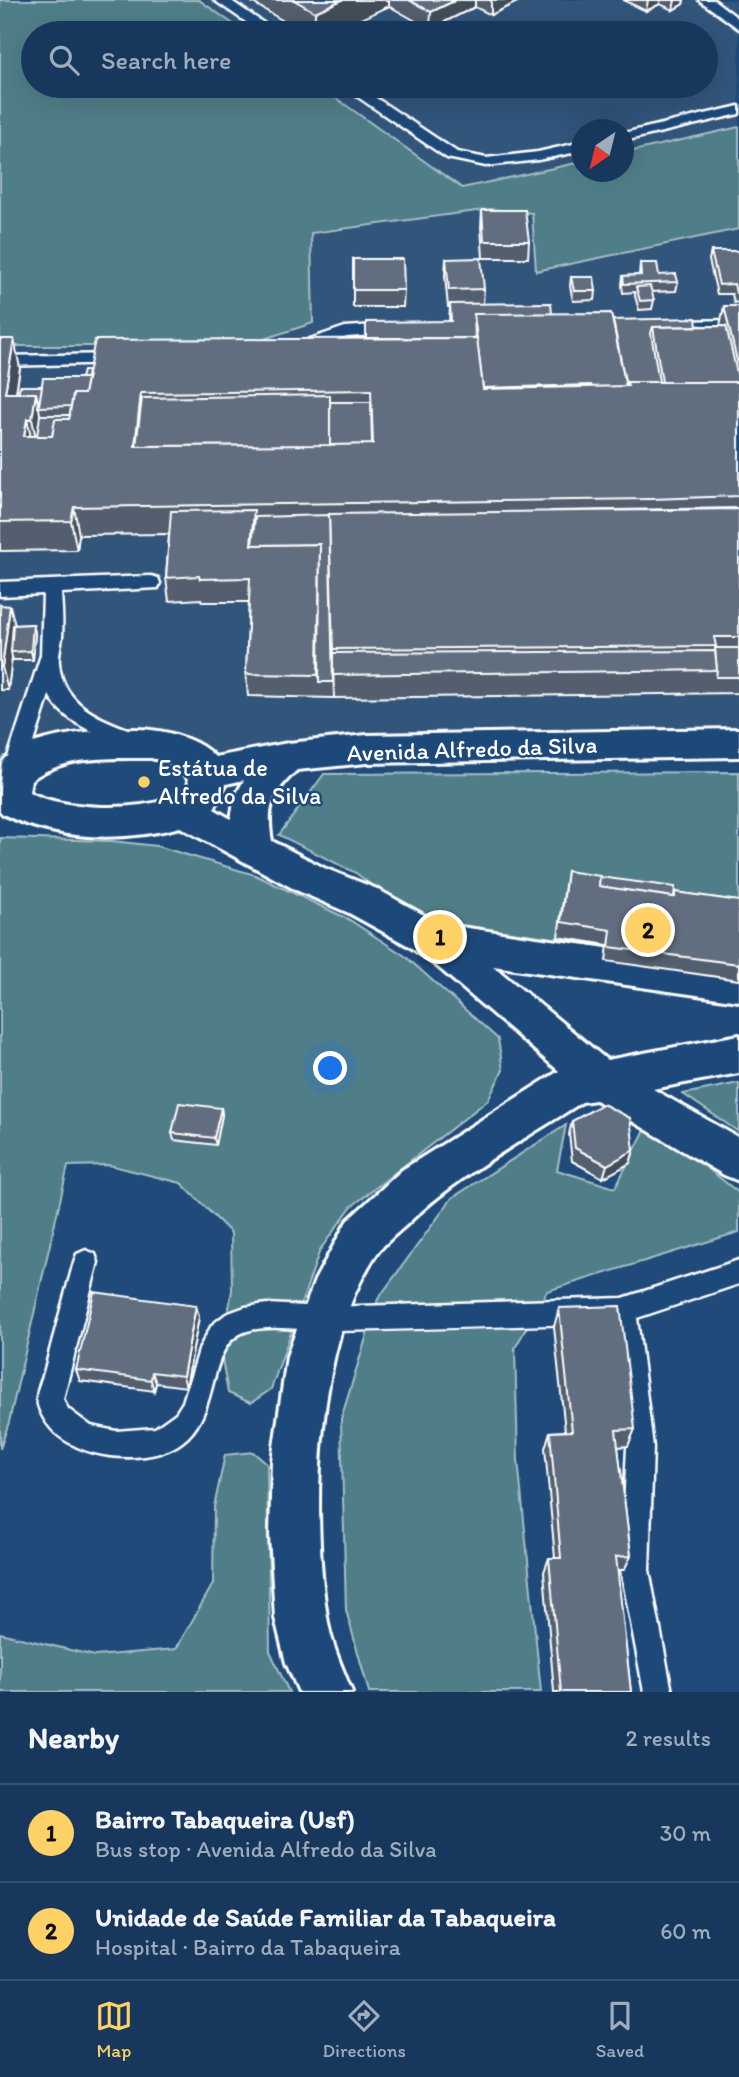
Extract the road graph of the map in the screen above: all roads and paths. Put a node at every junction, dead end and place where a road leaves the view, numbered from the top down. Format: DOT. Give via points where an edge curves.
graph roads {
  1 [pos="221,0"];
  2 [pos="706,0"];
  3 [pos="253,21"];
  4 [pos="739,25"];
  5 [pos="367,98"];
  6 [pos="739,110"];
  7 [pos="634,135"];
  8 [pos="571,148"];
  9 [pos="739,325"];
  10 [pos="658,326"];
  11 [pos="414,329"];
  12 [pos="282,352"];
  13 [pos="132,358"];
  14 [pos="0,361"];
  15 [pos="151,583"];
  16 [pos="52,587"];
  17 [pos="0,589"];
  18 [pos="49,663"];
  19 [pos="739,743"];
  20 [pos="151,744"];
  21 [pos="288,757"];
  22 [pos="206,773"];
  23 [pos="8,788"];
  24 [pos="186,811"];
  25 [pos="254,850"];
  26 [pos="432,939"];
  27 [pos="739,984"];
  28 [pos="739,1054"];
  29 [pos="600,1080"];
  30 [pos="739,1161"];
  31 [pos="86,1262"];
  32 [pos="739,1272"];
  33 [pos="623,1310"];
  34 [pos="322,1319"];
  35 [pos="326,1692"];
  36 [pos="658,1692"];
  1 -- 3 [label="lane"];
  2 -- 4 [label="lane"];
  5 -- 8 [label="lane" via="452,155 486,162"];
  6 -- 7 [label="lane"];
  9 -- 10 [label="lane"];
  11 -- 12 [label="lane" via="345,332"];
  13 -- 14 [label="lane"];
  15 -- 16 [label="lane"];
  16 -- 17 [label="lane"];
  16 -- 18 [label="lane"];
  18 -- 20 [label="lane" via="59,695 73,708 113,733"];
  18 -- 23 [label="lane"];
  19 -- 21 [label="street, Avenida Alfredo da Silva" via="367,750"];
  20 -- 22 [label="street" via="177,749"];
  20 -- 23 [label="street" via="61,750 24,764"];
  21 -- 22 [label="street, Avenida Alfredo da Silva"];
  21 -- 25 [label="street" via="271,772 251,804 248,820"];
  22 -- 24 [label="street" via="205,794"];
  23 -- 24 [label="street" via="15,802 26,809 68,819 163,818"];
  24 -- 25 [label="street"];
  25 -- 26 [label="street"];
  26 -- 27 [label="street"];
  26 -- 29 [label="street"];
  28 -- 29 [label="street"];
  29 -- 30 [label="street"];
  29 -- 34 [label="street" via="573,1085 418,1184 363,1236"];
  31 -- 34 [label="lane" via="50,1399 60,1418 84,1435 118,1446 158,1442 185,1426 197,1400 209,1350 221,1332 258,1318"];
  32 -- 33 [label="lane"];
  33 -- 34 [label="lane"];
  33 -- 36 [label="lane" via="640,1447 635,1570"];
  34 -- 35 [label="street" via="310,1356 296,1461 295,1535 301,1618 312,1663"];
}
